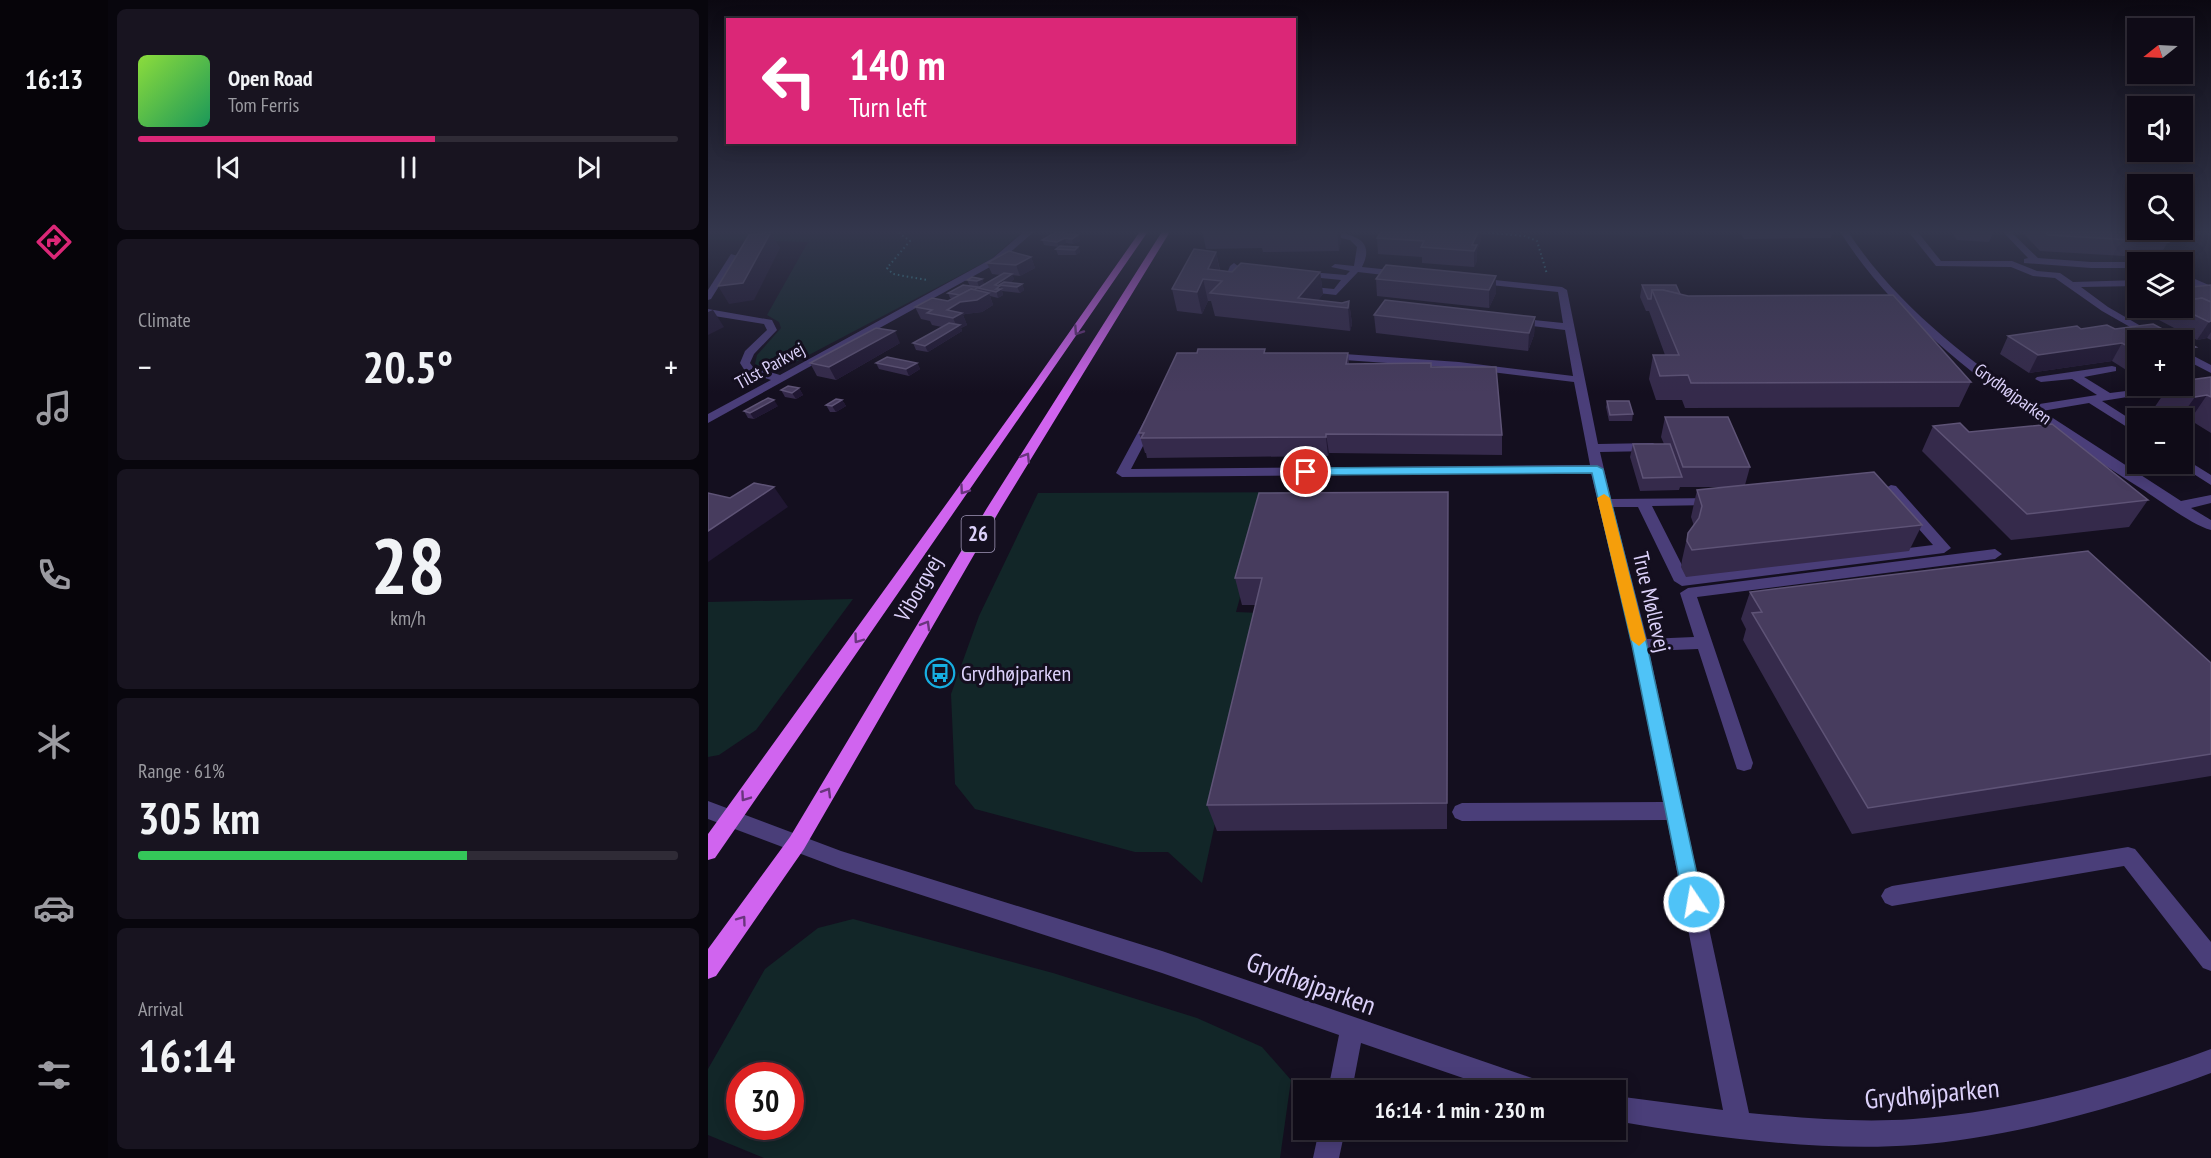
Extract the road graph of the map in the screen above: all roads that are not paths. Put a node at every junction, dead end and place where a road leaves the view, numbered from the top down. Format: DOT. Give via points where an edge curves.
graph roads {
  1 [pos="716,284"];
  2 [pos="955,284"];
  3 [pos="1109,284"];
  4 [pos="1133,284"];
  5 [pos="1343,284"];
  6 [pos="1503,284"];
  7 [pos="1885,284"];
  8 [pos="2103,284"];
  9 [pos="2070,285"];
  10 [pos="1288,287"];
  11 [pos="708,297"];
  12 [pos="708,312"];
  13 [pos="1501,320"];
  14 [pos="1569,327"];
  15 [pos="2142,330"];
  16 [pos="1322,356"];
  17 [pos="2193,359"];
  18 [pos="2112,369"];
  19 [pos="2211,370"];
  20 [pos="2074,375"];
  21 [pos="781,379"];
  22 [pos="1579,379"];
  23 [pos="2041,379"];
  24 [pos="2127,394"];
  25 [pos="2109,397"];
  26 [pos="2092,400"];
  27 [pos="1158,405"];
  28 [pos="2031,409"];
  29 [pos="708,419"];
  30 [pos="2127,423"];
  31 [pos="1658,447"];
  32 [pos="1593,448"];
  33 [pos="1597,469"];
  34 [pos="2193,469"];
  35 [pos="2211,481"];
  36 [pos="1891,489"];
  37 [pos="2211,499"];
  38 [pos="1713,501"];
  39 [pos="1643,502"];
  40 [pos="1605,503"];
  41 [pos="2179,506"];
  42 [pos="2211,526"];
  43 [pos="1995,554"];
  44 [pos="1704,643"];
  45 [pos="1640,645"];
  46 [pos="1744,764"];
  47 [pos="708,810"];
  48 [pos="1462,812"];
  49 [pos="1674,812"];
  50 [pos="731,817"];
  51 [pos="797,843"];
  52 [pos="708,851"];
  53 [pos="1892,896"];
  54 [pos="2211,960"];
  55 [pos="708,968"];
  56 [pos="1352,1030"];
  57 [pos="2211,1061"];
  58 [pos="1342,1080"];
  59 [pos="1499,1080"];
  60 [pos="1626,1109"];
  61 [pos="1738,1126"];
  62 [pos="1330,1140"];
  63 [pos="1326,1158"];
  1 -- 11 [label="street"];
  2 -- 21 [label="street, Tilst Parkvej"];
  3 -- 50 [label="main road, Viborgvej / 26, one-way"];
  51 -- 4 [label="main road, Viborgvej / 26, one-way" via="994,508"];
  5 -- 10 [label="street" via="1336,292"];
  6 -- 14 [label="street, True Møllevej" via="1562,290"];
  7 -- 28 [label="street, Grydhøjparken" via="1955,352"];
  8 -- 9 [label="street"];
  9 -- 15 [label="street"];
  12 -- 21 [label="street" via="768,321 772,330 749,353 745,363 749,369"];
  13 -- 14 [label="street"];
  14 -- 22 [label="street, True Møllevej"];
  16 -- 22 [label="street" via="1459,365"];
  17 -- 19 [label="street"];
  18 -- 20 [label="street"];
  20 -- 23 [label="street"];
  20 -- 25 [label="street"];
  21 -- 29 [label="street, Tilst Parkvej"];
  22 -- 32 [label="street, True Møllevej"];
  24 -- 25 [label="street"];
  25 -- 26 [label="street"];
  26 -- 28 [label="street"];
  26 -- 30 [label="street"];
  27 -- 33 [label="street" via="1122,473"];
  28 -- 41 [label="street, Grydhøjparken"];
  31 -- 32 [label="street"];
  32 -- 33 [label="street, True Møllevej"];
  33 -- 40 [label="street, True Møllevej"];
  34 -- 35 [label="street"];
  36 -- 39 [label="street" via="1944,548 1682,581"];
  37 -- 41 [label="street"];
  38 -- 39 [label="street"];
  39 -- 40 [label="street"];
  40 -- 45 [label="street, True Møllevej"];
  41 -- 42 [label="street, Grydhøjparken"];
  43 -- 44 [label="street" via="1688,593"];
  44 -- 45 [label="street"];
  44 -- 46 [label="street"];
  45 -- 49 [label="street, True Møllevej"];
  47 -- 50 [label="street, Grydhøjparken"];
  48 -- 49 [label="street"];
  49 -- 61 [label="street, True Møllevej"];
  50 -- 51 [label="street, Grydhøjparken"];
  50 -- 52 [label="main road, Viborgvej / 26"];
  55 -- 51 [label="main road, Viborgvej / 26, one-way"];
  51 -- 56 [label="street, Grydhøjparken" via="1162,962"];
  53 -- 54 [label="street" via="2128,856"];
  56 -- 58 [label="street"];
  56 -- 59 [label="street, Grydhøjparken"];
  57 -- 61 [label="street, Grydhøjparken" via="2170,1077 1968,1126 1889,1133"];
  60 -- 61 [label="street, Grydhøjparken"];
  62 -- 63 [label="street"];
}
